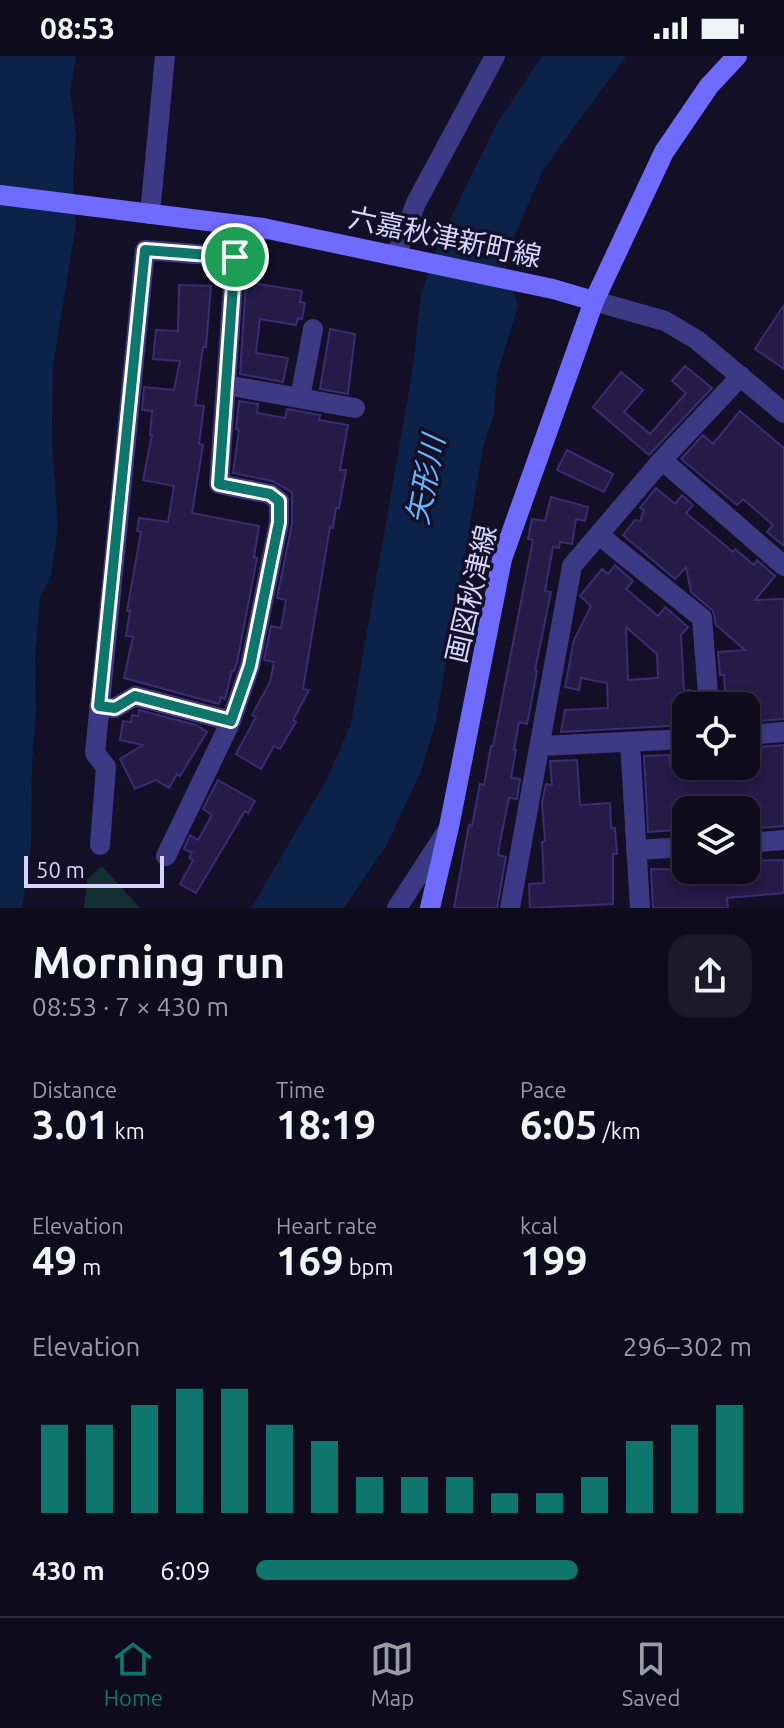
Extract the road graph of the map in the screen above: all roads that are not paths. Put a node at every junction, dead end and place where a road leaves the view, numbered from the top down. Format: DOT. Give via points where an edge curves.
graph roads {
  1 [pos="165,56"];
  2 [pos="495,56"];
  3 [pos="737,56"];
  4 [pos="0,195"];
  5 [pos="150,214"];
  6 [pos="263,228"];
  7 [pos="396,255"];
  8 [pos="235,257"];
  9 [pos="594,301"];
  10 [pos="313,329"];
  11 [pos="741,376"];
  12 [pos="226,385"];
  13 [pos="300,398"];
  14 [pos="355,408"];
  15 [pos="784,413"];
  16 [pos="662,460"];
  17 [pos="599,535"];
  18 [pos="784,566"];
  19 [pos="708,692"];
  20 [pos="99,706"];
  21 [pos="231,721"];
  22 [pos="784,732"];
  23 [pos="760,734"];
  24 [pos="672,740"];
  25 [pos="630,742"];
  26 [pos="540,746"];
  27 [pos="449,827"];
  28 [pos="784,840"];
  29 [pos="760,842"];
  30 [pos="100,845"];
  31 [pos="672,848"];
  32 [pos="636,850"];
  33 [pos="166,856"];
  34 [pos="397,908"];
  35 [pos="430,908"];
  36 [pos="510,908"];
  37 [pos="640,908"];
  1 -- 5 [label="street"];
  2 -- 7 [label="street" via="416,203"];
  3 -- 9 [label="main road" via="709,86 664,152"];
  4 -- 5 [label="main road, 六嘉秋津新町線"];
  5 -- 6 [label="main road, 六嘉秋津新町線"];
  6 -- 7 [label="main road, 六嘉秋津新町線"];
  6 -- 8 [label="street"];
  7 -- 9 [label="main road, 六嘉秋津新町線"];
  8 -- 12 [label="street"];
  8 -- 20 [label="street" via="145,250"];
  9 -- 11 [label="street" via="665,321"];
  9 -- 27 [label="main road, 画図秋津線" via="502,559"];
  10 -- 13 [label="street"];
  11 -- 15 [label="street"];
  11 -- 16 [label="street"];
  12 -- 13 [label="street"];
  12 -- 21 [label="street" via="219,484 270,494 279,501 254,651"];
  13 -- 14 [label="street"];
  16 -- 17 [label="street"];
  16 -- 18 [label="street"];
  17 -- 19 [label="street" via="702,618"];
  17 -- 26 [label="street" via="572,566"];
  20 -- 21 [label="street" via="115,708 135,696"];
  20 -- 30 [label="street" via="95,753 106,767"];
  21 -- 33 [label="street"];
  22 -- 23 [label="street"];
  24 -- 25 [label="street"];
  25 -- 26 [label="street"];
  25 -- 32 [label="street"];
  26 -- 36 [label="street"];
  27 -- 34 [label="street"];
  27 -- 35 [label="main road, 画図秋津線"];
  28 -- 29 [label="street"];
  31 -- 32 [label="street"];
  32 -- 37 [label="street"];
}
